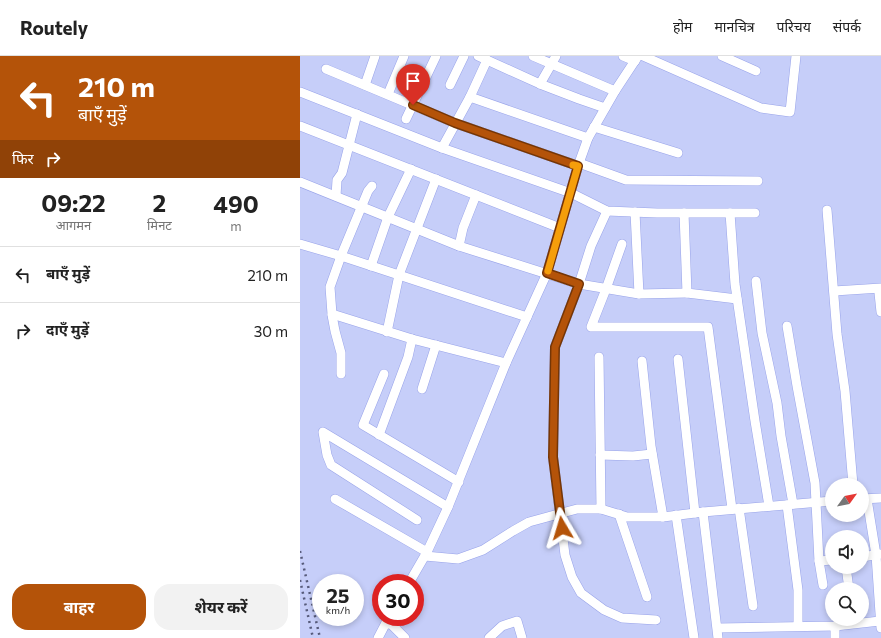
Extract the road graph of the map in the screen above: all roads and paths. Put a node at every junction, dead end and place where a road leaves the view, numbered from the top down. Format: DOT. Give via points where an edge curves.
graph roads {
  1 [pos="376,56"];
  2 [pos="404,56"];
  3 [pos="436,56"];
  4 [pos="464,56"];
  5 [pos="478,56"];
  6 [pos="533,56"];
  7 [pos="623,56"];
  8 [pos="722,56"];
  9 [pos="796,56"];
  10 [pos="639,58"];
  11 [pos="488,60"];
  12 [pos="554,60"];
  13 [pos="326,69"];
  14 [pos="756,71"];
  15 [pos="540,84"];
  16 [pos="365,85"];
  17 [pos="450,85"];
  18 [pos="615,91"];
  19 [pos="300,92"];
  20 [pos="388,94"];
  21 [pos="470,97"];
  22 [pos="413,105"];
  23 [pos="605,108"];
  24 [pos="357,114"];
  25 [pos="406,119"];
  26 [pos="455,123"];
  27 [pos="300,126"];
  28 [pos="594,127"];
  29 [pos="588,138"];
  30 [pos="349,145"];
  31 [pos="442,148"];
  32 [pos="678,153"];
  33 [pos="579,164"];
  34 [pos="411,169"];
  35 [pos="436,179"];
  36 [pos="758,181"];
  37 [pos="300,182"];
  38 [pos="372,186"];
  39 [pos="571,193"];
  40 [pos="476,195"];
  41 [pos="336,196"];
  42 [pos="362,207"];
  43 [pos="827,210"];
  44 [pos="607,211"];
  45 [pos="635,212"];
  46 [pos="684,213"];
  47 [pos="730,213"];
  48 [pos="755,213"];
  49 [pos="388,217"];
  50 [pos="560,228"];
  51 [pos="416,229"];
  52 [pos="300,244"];
  53 [pos="622,244"];
  54 [pos="459,246"];
  55 [pos="341,256"];
  56 [pos="371,266"];
  57 [pos="547,273"];
  58 [pos="399,275"];
  59 [pos="756,281"];
  60 [pos="579,284"];
  61 [pos="879,288"];
  62 [pos="606,289"];
  63 [pos="834,291"];
  64 [pos="687,293"];
  65 [pos="639,294"];
  66 [pos="737,299"];
  67 [pos="881,312"];
  68 [pos="332,315"];
  69 [pos="527,317"];
  70 [pos="787,326"];
  71 [pos="388,332"];
  72 [pos="412,339"];
  73 [pos="436,345"];
  74 [pos="599,357"];
  75 [pos="678,359"];
  76 [pos="642,361"];
  77 [pos="506,363"];
  78 [pos="341,374"];
  79 [pos="384,374"];
  80 [pos="422,389"];
  81 [pos="379,435"];
  82 [pos="652,454"];
  83 [pos="600,455"];
  84 [pos="852,478"];
  85 [pos="459,482"];
  86 [pos="881,498"];
  87 [pos="335,499"];
  88 [pos="869,499"];
  89 [pos="825,501"];
  90 [pos="816,502"];
  91 [pos="790,504"];
  92 [pos="770,506"];
  93 [pos="448,507"];
  94 [pos="601,509"];
  95 [pos="735,509"];
  96 [pos="699,512"];
  97 [pos="560,514"];
  98 [pos="619,514"];
  99 [pos="676,515"];
  100 [pos="663,517"];
  101 [pos="869,518"];
  102 [pos="417,520"];
  103 [pos="426,554"];
  104 [pos="879,555"];
  105 [pos="869,556"];
  106 [pos="819,561"];
  107 [pos="825,561"];
  108 [pos="414,574"];
  109 [pos="823,585"];
  110 [pos="647,597"];
  111 [pos="753,606"];
  112 [pos="656,620"];
  113 [pos="869,623"];
  114 [pos="881,624"];
  115 [pos="384,626"];
  116 [pos="393,626"];
  117 [pos="798,626"];
  118 [pos="825,626"];
  119 [pos="835,626"];
  120 [pos="718,628"];
  121 [pos="378,638"];
  122 [pos="405,638"];
  123 [pos="489,638"];
  124 [pos="522,638"];
  125 [pos="694,638"];
  126 [pos="718,638"];
  127 [pos="835,638"];
  1 -- 16 [label="street"];
  2 -- 20 [label="street"];
  3 -- 22 [label="street"];
  4 -- 17 [label="street"];
  5 -- 11 [label="street"];
  6 -- 12 [label="street"];
  7 -- 10 [label="street"];
  8 -- 14 [label="street"];
  9 -- 10 [label="street" via="790,112 761,108"];
  10 -- 18 [label="street"];
  11 -- 15 [label="street"];
  11 -- 21 [label="street"];
  12 -- 15 [label="street"];
  12 -- 18 [label="street"];
  13 -- 16 [label="street"];
  15 -- 23 [label="street"];
  16 -- 20 [label="street"];
  18 -- 23 [label="street"];
  19 -- 24 [label="street"];
  20 -- 22 [label="street"];
  21 -- 26 [label="street"];
  21 -- 29 [label="street"];
  22 -- 25 [label="street"];
  22 -- 26 [label="street"];
  23 -- 28 [label="street"];
  24 -- 30 [label="street"];
  24 -- 31 [label="street"];
  26 -- 31 [label="street"];
  26 -- 33 [label="street"];
  27 -- 30 [label="street"];
  28 -- 29 [label="street"];
  28 -- 32 [label="street"];
  29 -- 33 [label="street"];
  30 -- 34 [label="street"];
  30 -- 41 [label="street" via="342,174 337,180"];
  31 -- 39 [label="street"];
  33 -- 36 [label="street" via="626,180"];
  33 -- 39 [label="street"];
  34 -- 35 [label="street"];
  34 -- 49 [label="street"];
  35 -- 40 [label="street"];
  35 -- 51 [label="street"];
  37 -- 41 [label="street"];
  38 -- 42 [label="street"];
  39 -- 44 [label="street"];
  39 -- 50 [label="street"];
  40 -- 50 [label="street"];
  40 -- 54 [label="street"];
  41 -- 42 [label="street"];
  42 -- 49 [label="street"];
  42 -- 55 [label="street"];
  43 -- 63 [label="street"];
  44 -- 45 [label="street"];
  44 -- 60 [label="street" via="591,246"];
  45 -- 46 [label="street"];
  45 -- 65 [label="street"];
  46 -- 47 [label="street"];
  46 -- 64 [label="street"];
  47 -- 48 [label="street"];
  47 -- 66 [label="street"];
  49 -- 51 [label="street"];
  49 -- 56 [label="street"];
  50 -- 57 [label="street"];
  51 -- 54 [label="street"];
  51 -- 58 [label="street"];
  52 -- 55 [label="street"];
  53 -- 62 [label="street"];
  54 -- 57 [label="street"];
  55 -- 56 [label="street"];
  55 -- 68 [label="street" via="330,287"];
  56 -- 58 [label="street"];
  57 -- 60 [label="street"];
  57 -- 69 [label="street"];
  58 -- 69 [label="street"];
  58 -- 71 [label="street"];
  59 -- 91 [label="street" via="762,333 777,403"];
  60 -- 62 [label="street"];
  60 -- 97 [label="street" via="555,347 553,457"];
  61 -- 63 [label="street"];
  61 -- 67 [label="street"];
  62 -- 65 [label="street"];
  62 -- 95 [label="street" via="591,327 708,327"];
  63 -- 84 [label="street"];
  64 -- 65 [label="street"];
  64 -- 66 [label="street"];
  66 -- 92 [label="street"];
  68 -- 71 [label="street"];
  68 -- 78 [label="street" via="341,353"];
  69 -- 77 [label="street"];
  70 -- 90 [label="street" via="815,483"];
  71 -- 72 [label="street"];
  72 -- 73 [label="street"];
  72 -- 81 [label="street" via="408,357"];
  73 -- 77 [label="street"];
  73 -- 80 [label="street"];
  74 -- 83 [label="street"];
  75 -- 96 [label="street"];
  76 -- 82 [label="street"];
  77 -- 85 [label="street"];
  79 -- 81 [label="street" via="363,425"];
  81 -- 85 [label="street"];
  82 -- 83 [label="street"];
  82 -- 100 [label="street"];
  83 -- 94 [label="street"];
  85 -- 93 [label="street"];
  86 -- 88 [label="street"];
  87 -- 103 [label="street"];
  89 -- 90 [label="street"];
  90 -- 91 [label="street"];
  90 -- 106 [label="street"];
  91 -- 92 [label="street"];
  91 -- 117 [label="street" via="798,590"];
  92 -- 95 [label="street"];
  93 -- 102 [label="street" via="323,432 331,466"];
  93 -- 103 [label="street"];
  94 -- 97 [label="street" via="577,509"];
  94 -- 98 [label="street"];
  95 -- 96 [label="street"];
  95 -- 111 [label="street"];
  96 -- 99 [label="street"];
  96 -- 120 [label="street"];
  97 -- 103 [label="street" via="529,522 482,550 458,559"];
  97 -- 112 [label="street" via="566,555 572,577 580,592 604,610 622,618"];
  98 -- 100 [label="street" via="627,517"];
  98 -- 110 [label="street"];
  99 -- 100 [label="street"];
  99 -- 125 [label="street"];
  101 -- 104 [label="street"];
  103 -- 108 [label="street"];
  104 -- 105 [label="street"];
  104 -- 114 [label="street"];
  106 -- 107 [label="street"];
  106 -- 109 [label="street"];
  113 -- 114 [label="street"];
  115 -- 121 [label="street"];
  116 -- 122 [label="street"];
  117 -- 118 [label="street"];
  117 -- 120 [label="street"];
  119 -- 127 [label="street"];
  120 -- 126 [label="street"];
  123 -- 124 [label="street" via="502,626 517,621"];
}
